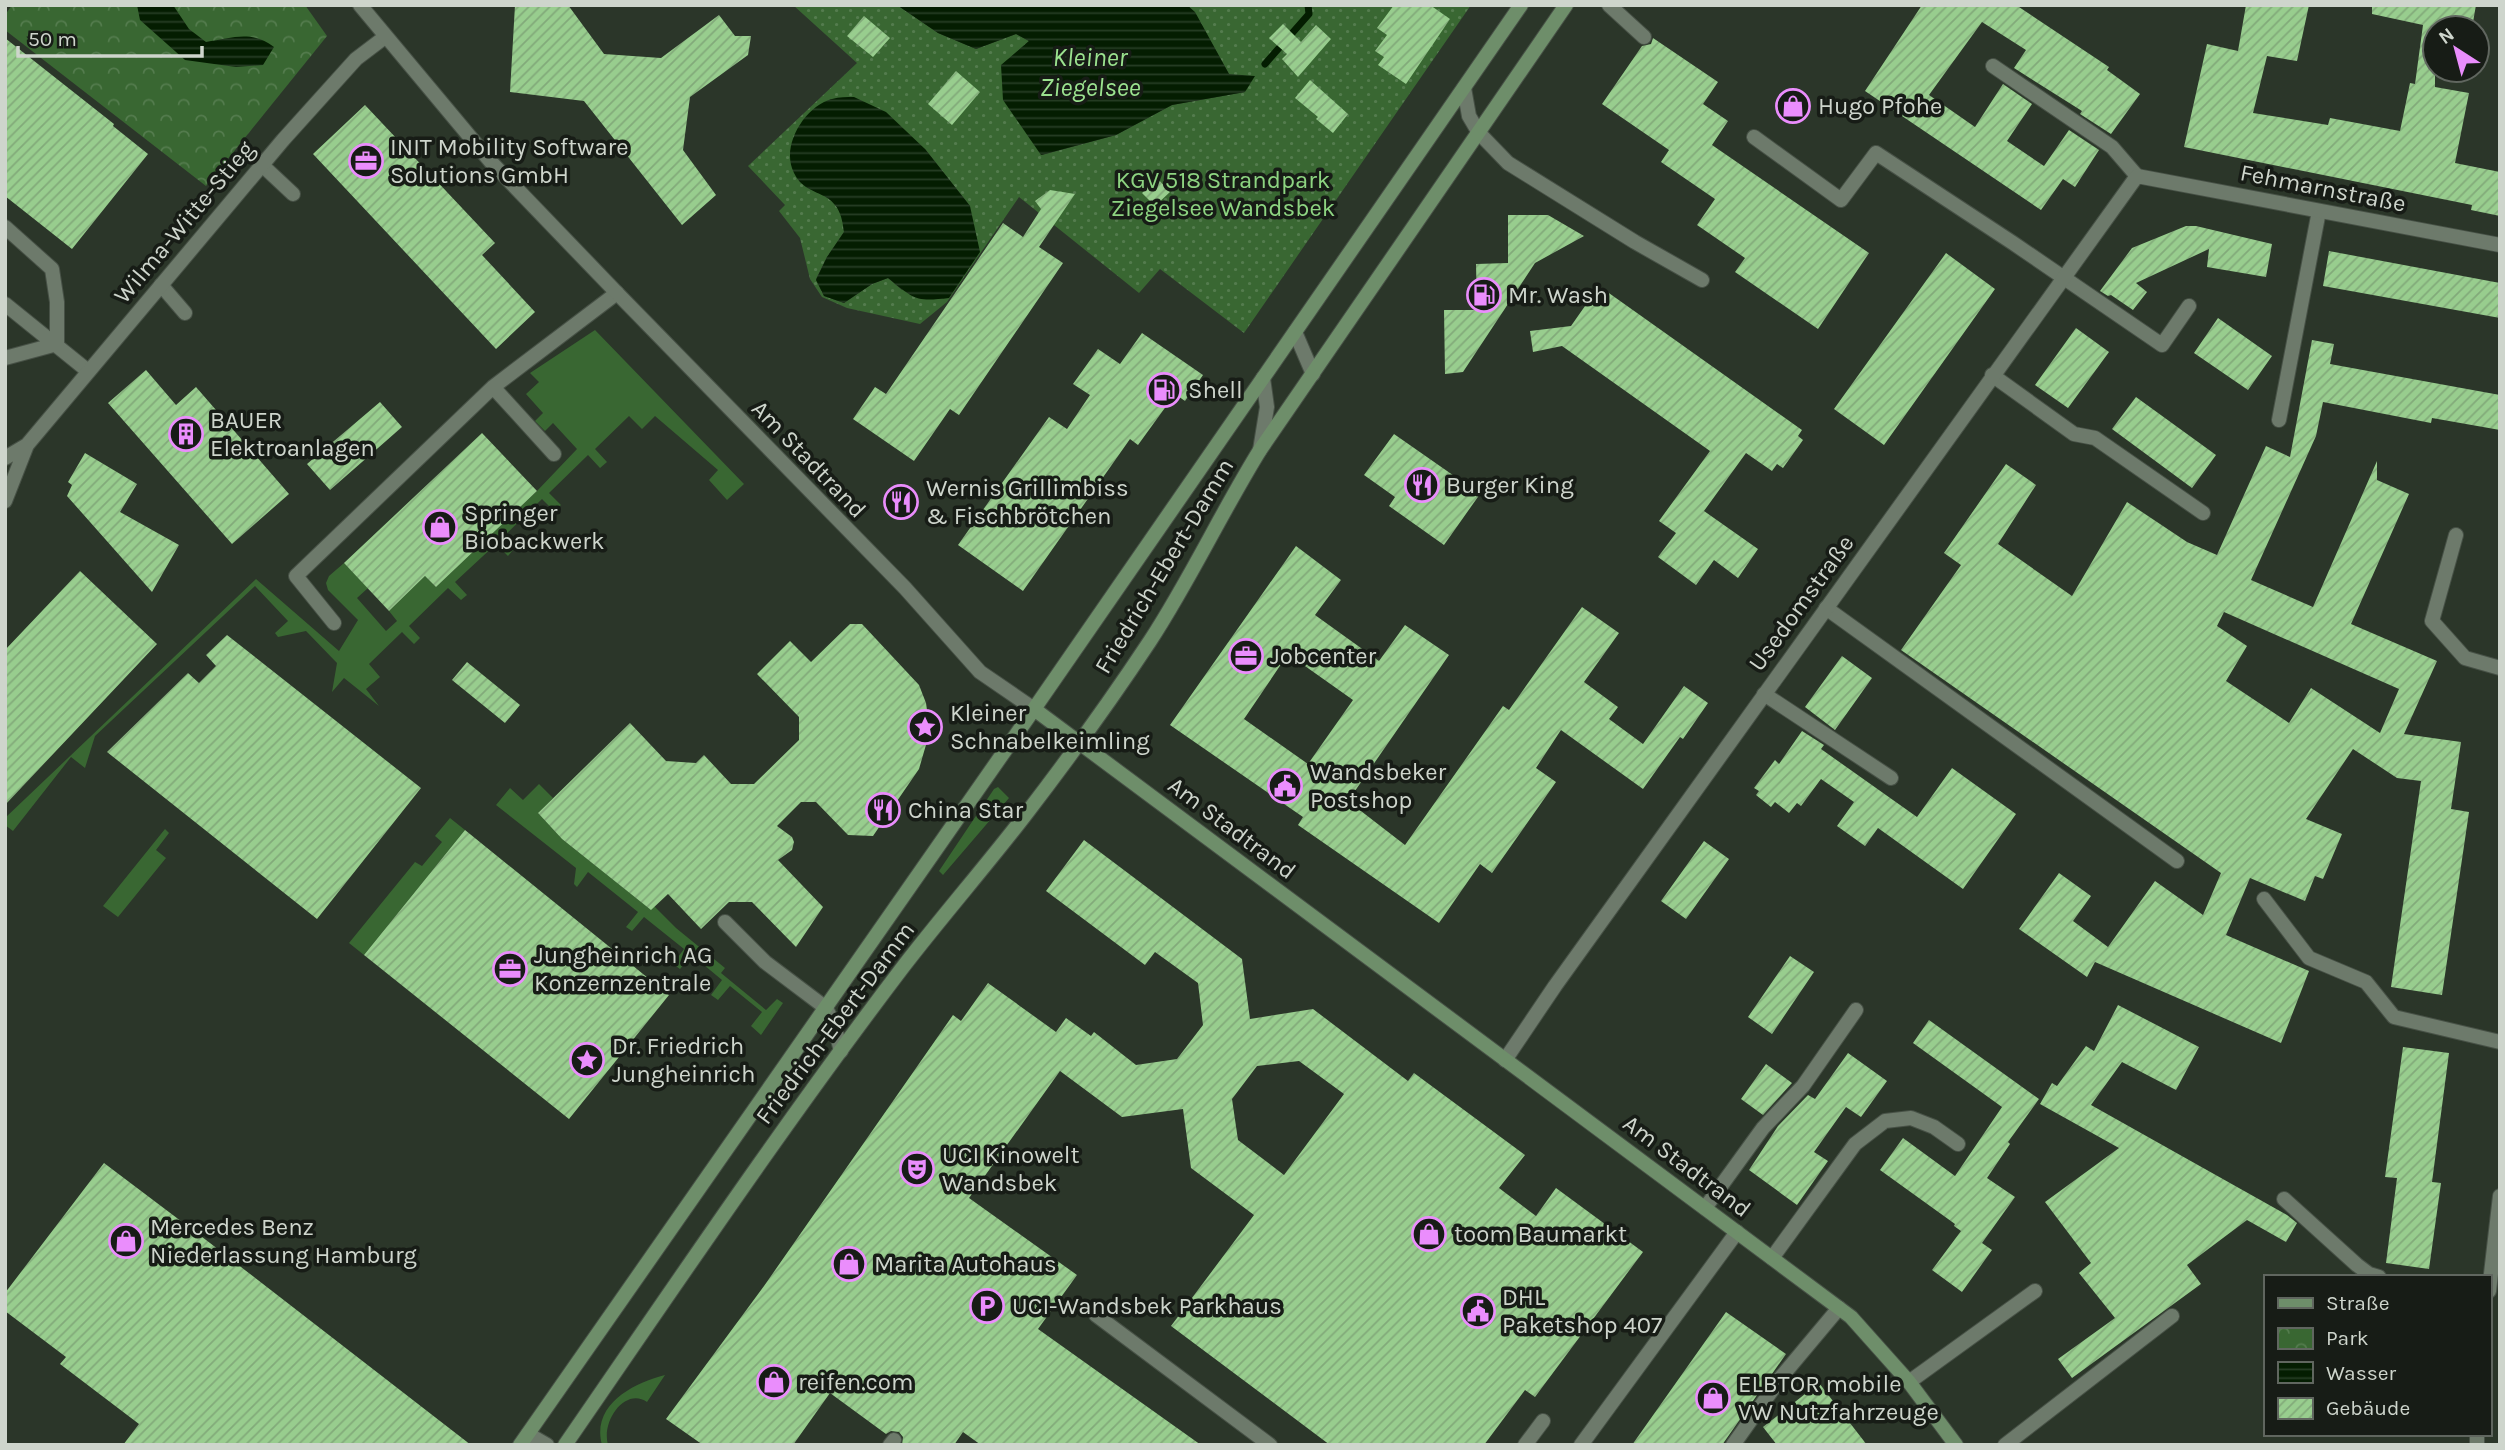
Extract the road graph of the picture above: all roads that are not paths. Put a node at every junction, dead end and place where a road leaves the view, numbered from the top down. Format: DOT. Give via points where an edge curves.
graph roads {
  1 [pos="360,5"];
  2 [pos="1521,5"];
  3 [pos="1566,5"];
  4 [pos="1609,5"];
  5 [pos="385,37"];
  6 [pos="1644,37"];
  7 [pos="1993,66"];
  8 [pos="1464,88"];
  9 [pos="1479,133"];
  10 [pos="1754,138"];
  11 [pos="262,165"];
  12 [pos="2137,176"];
  13 [pos="293,194"];
  14 [pos="2319,211"];
  15 [pos="5,228"];
  16 [pos="2500,245"];
  17 [pos="2063,276"];
  18 [pos="1702,281"];
  19 [pos="161,285"];
  20 [pos="617,293"];
  21 [pos="5,304"];
  22 [pos="2189,306"];
  23 [pos="185,313"];
  24 [pos="1295,332"];
  25 [pos="57,344"];
  26 [pos="5,358"];
  27 [pos="88,371"];
  28 [pos="1313,374"];
  29 [pos="1992,375"];
  30 [pos="1263,378"];
  31 [pos="493,387"];
  32 [pos="2279,420"];
  33 [pos="27,445"];
  34 [pos="1260,450"];
  35 [pos="554,454"];
  36 [pos="5,458"];
  37 [pos="5,501"];
  38 [pos="2203,513"];
  39 [pos="2456,535"];
  40 [pos="1826,608"];
  41 [pos="334,623"];
  42 [pos="2500,668"];
  43 [pos="1764,694"];
  44 [pos="1034,709"];
  45 [pos="1079,742"];
  46 [pos="1891,778"];
  47 [pos="2177,861"];
  48 [pos="2264,899"];
  49 [pos="725,922"];
  50 [pos="825,1008"];
  51 [pos="1856,1010"];
  52 [pos="2500,1042"];
  53 [pos="841,1051"];
  54 [pos="1505,1060"];
  55 [pos="1958,1144"];
  56 [pos="2284,1199"];
  57 [pos="2499,1205"];
  58 [pos="1705,1208"];
  59 [pos="1737,1232"];
  60 [pos="1772,1258"];
  61 [pos="2373,1275"];
  62 [pos="2491,1275"];
  63 [pos="2035,1291"];
  64 [pos="1839,1308"];
  65 [pos="1096,1315"];
  66 [pos="2172,1316"];
  67 [pos="1909,1382"];
  68 [pos="1542,1421"];
  69 [pos="524,1439"];
  70 [pos="547,1445"];
  71 [pos="565,1445"];
  72 [pos="1270,1445"];
  73 [pos="1525,1445"];
  74 [pos="1581,1445"];
  75 [pos="1733,1445"];
  76 [pos="1956,1445"];
  77 [pos="2005,1445"];
  1 -- 5 [label="street, Am Stadtrand"];
  2 -- 8 [label="main road, Friedrich-Ebert-Damm"];
  3 -- 9 [label="main road, Friedrich-Ebert-Damm"];
  4 -- 6 [label="street"];
  5 -- 11 [label="street, Wilma-Witte-Stieg" via="356,59"];
  5 -- 20 [label="street, Am Stadtrand" via="491,162"];
  7 -- 12 [label="street" via="2112,147"];
  8 -- 9 [label="street" via="1469,116"];
  8 -- 24 [label="main road, Friedrich-Ebert-Damm"];
  9 -- 18 [label="street" via="1507,163"];
  9 -- 28 [label="main road, Friedrich-Ebert-Damm"];
  10 -- 17 [label="street" via="1841,200 1876,153"];
  11 -- 13 [label="street"];
  11 -- 19 [label="street, Wilma-Witte-Stieg"];
  12 -- 14 [label="street, Fehmarnstraße"];
  12 -- 17 [label="street, Usedomstraße"];
  14 -- 16 [label="street, Fehmarnstraße"];
  14 -- 32 [label="street"];
  15 -- 25 [label="street" via="52,269"];
  17 -- 22 [label="street" via="2162,345"];
  17 -- 29 [label="street, Usedomstraße"];
  19 -- 23 [label="street"];
  19 -- 27 [label="street, Wilma-Witte-Stieg"];
  20 -- 31 [label="street"];
  20 -- 44 [label="street, Am Stadtrand" via="980,671"];
  21 -- 25 [label="street"];
  24 -- 28 [label="street"];
  24 -- 30 [label="main road, Friedrich-Ebert-Damm"];
  25 -- 26 [label="street"];
  25 -- 27 [label="street"];
  27 -- 33 [label="street, Wilma-Witte-Stieg"];
  28 -- 34 [label="main road, Friedrich-Ebert-Damm"];
  29 -- 38 [label="street" via="2074,434 2095,438"];
  29 -- 40 [label="street, Usedomstraße"];
  30 -- 34 [label="street" via="1267,407"];
  30 -- 44 [label="main road, Friedrich-Ebert-Damm"];
  31 -- 35 [label="street"];
  31 -- 41 [label="street" via="296,576"];
  33 -- 36 [label="street, Wilma-Witte-Stieg"];
  33 -- 37 [label="street, Wilma-Witte-Stieg"];
  34 -- 45 [label="main road, Friedrich-Ebert-Damm" via="1151,639"];
  39 -- 42 [label="street" via="2432,621 2465,658"];
  40 -- 43 [label="street, Usedomstraße"];
  40 -- 47 [label="street"];
  43 -- 46 [label="street"];
  43 -- 54 [label="street, Usedomstraße"];
  44 -- 45 [label="main road, Am Stadtrand"];
  44 -- 50 [label="main road, Friedrich-Ebert-Damm"];
  45 -- 53 [label="main road, Friedrich-Ebert-Damm"];
  45 -- 54 [label="main road, Am Stadtrand"];
  48 -- 52 [label="street" via="2309,958 2366,982 2394,1017"];
  49 -- 50 [label="street"];
  50 -- 53 [label="street"];
  50 -- 69 [label="main road, Friedrich-Ebert-Damm"];
  51 -- 58 [label="street" via="1803,1086 1763,1128"];
  53 -- 71 [label="main road, Friedrich-Ebert-Damm"];
  54 -- 58 [label="main road, Am Stadtrand"];
  55 -- 60 [label="street" via="1934,1127 1910,1118 1885,1121 1855,1144"];
  56 -- 61 [label="street"];
  57 -- 62 [label="street"];
  58 -- 59 [label="main road, Am Stadtrand"];
  59 -- 60 [label="main road, Am Stadtrand"];
  59 -- 74 [label="street"];
  60 -- 64 [label="main road, Am Stadtrand"];
  63 -- 67 [label="street"];
  64 -- 67 [label="main road, Am Stadtrand"];
  64 -- 75 [label="street"];
  65 -- 72 [label="street"];
  66 -- 77 [label="street"];
  67 -- 76 [label="main road, Am Stadtrand"];
  68 -- 73 [label="street"];
  69 -- 70 [label="street"];
}
